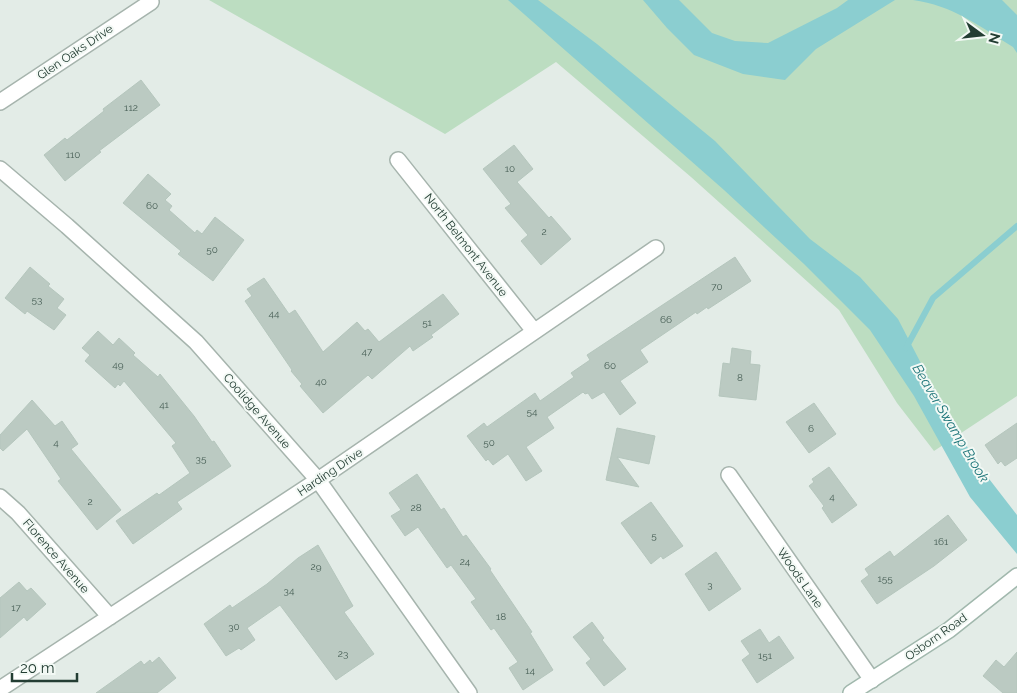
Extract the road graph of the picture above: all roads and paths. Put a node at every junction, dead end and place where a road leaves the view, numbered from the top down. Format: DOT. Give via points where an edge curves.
graph roads {
  1 [pos="151,2"];
  2 [pos="0,102"];
  3 [pos="398,160"];
  4 [pos="0,169"];
  5 [pos="656,248"];
  6 [pos="534,331"];
  7 [pos="729,475"];
  8 [pos="318,480"];
  9 [pos="0,498"];
  10 [pos="1016,577"];
  11 [pos="110,617"];
  12 [pos="872,680"];
  13 [pos="0,689"];
  14 [pos="469,693"];
  15 [pos="851,693"];
  1 -- 2 [label="street, Glen Oaks Drive"];
  3 -- 6 [label="street, North Belmont Avenue"];
  4 -- 8 [label="street, Coolidge Avenue" via="196,342"];
  5 -- 6 [label="street, Harding Drive"];
  6 -- 8 [label="street, Harding Drive"];
  7 -- 12 [label="street, Woods Lane"];
  8 -- 11 [label="street, Harding Drive"];
  8 -- 14 [label="street, Coolidge Avenue"];
  9 -- 11 [label="street, Florence Avenue" via="18,513"];
  10 -- 12 [label="street, Osborn Road" via="949,630"];
  11 -- 13 [label="street, Harding Drive"];
  12 -- 15 [label="street, Osborn Road"];
}
